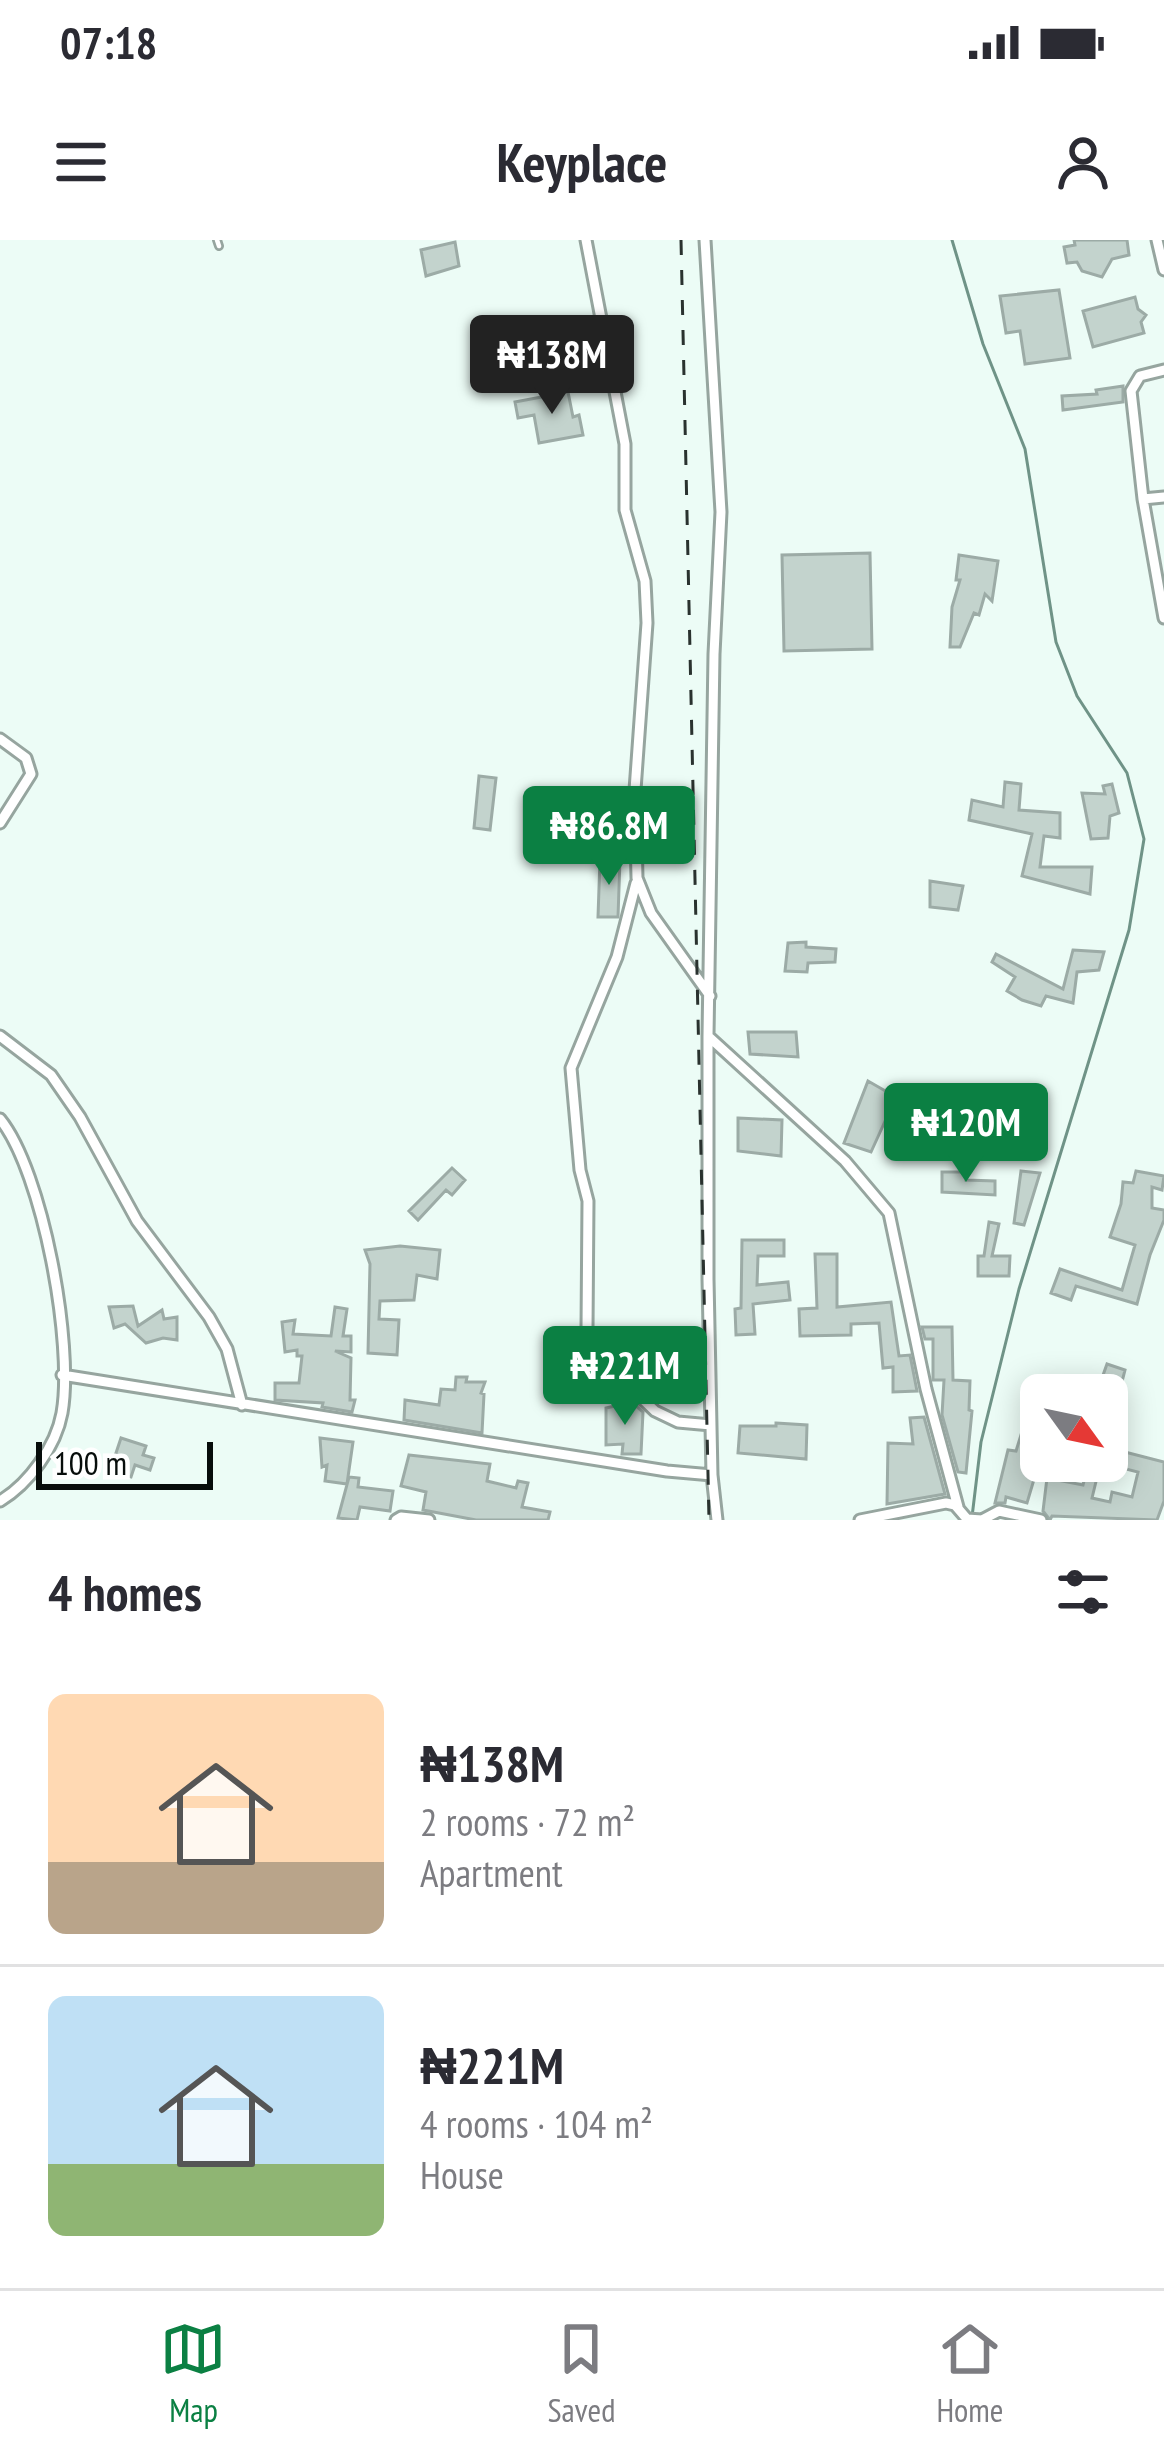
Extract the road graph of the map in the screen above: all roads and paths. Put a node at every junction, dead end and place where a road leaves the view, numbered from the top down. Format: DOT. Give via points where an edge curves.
graph roads {
  1 [pos="586,240"];
  2 [pos="705,240"];
  3 [pos="1157,240"];
  4 [pos="1164,270"];
  5 [pos="1164,370"];
  6 [pos="1164,497"];
  7 [pos="1143,499"];
  8 [pos="1164,618"];
  9 [pos="0,739"];
  10 [pos="0,823"];
  11 [pos="637,878"];
  12 [pos="710,996"];
  13 [pos="0,1036"];
  14 [pos="708,1036"];
  15 [pos="0,1119"];
  16 [pos="62,1375"];
  17 [pos="242,1405"];
  18 [pos="711,1425"];
  19 [pos="712,1474"];
  20 [pos="0,1501"];
  21 [pos="958,1507"];
  22 [pos="967,1519"];
  23 [pos="396,1520"];
  24 [pos="429,1520"];
  25 [pos="718,1520"];
  26 [pos="860,1520"];
  27 [pos="982,1520"];
  28 [pos="1041,1520"];
  1 -- 11 [label="street" via="622,427 625,510 645,580"];
  2 -- 12 [label="street" via="721,512"];
  3 -- 4 [label="street"];
  5 -- 7 [label="street" via="1140,376 1131,391"];
  6 -- 7 [label="street"];
  7 -- 8 [label="street"];
  9 -- 10 [label="street" via="26,758 31,774"];
  11 -- 12 [label="street" via="651,913"];
  11 -- 18 [label="street" via="617,957 571,1068 588,1201 586,1329 655,1411"];
  12 -- 14 [label="street"];
  13 -- 17 [label="street" via="51,1075 80,1117 137,1221 227,1349"];
  14 -- 18 [label="street"];
  14 -- 21 [label="street" via="845,1161 889,1213"];
  15 -- 16 [label="street" via="30,1172 44,1222"];
  16 -- 17 [label="street"];
  16 -- 20 [label="street" via="62,1413 49,1448"];
  17 -- 19 [label="street"];
  18 -- 19 [label="street"];
  19 -- 25 [label="street"];
  21 -- 22 [label="street"];
  21 -- 26 [label="street" via="927,1504"];
  22 -- 27 [label="street"];
  23 -- 24 [label="street"];
  27 -- 28 [label="street" via="999,1511"];
}
